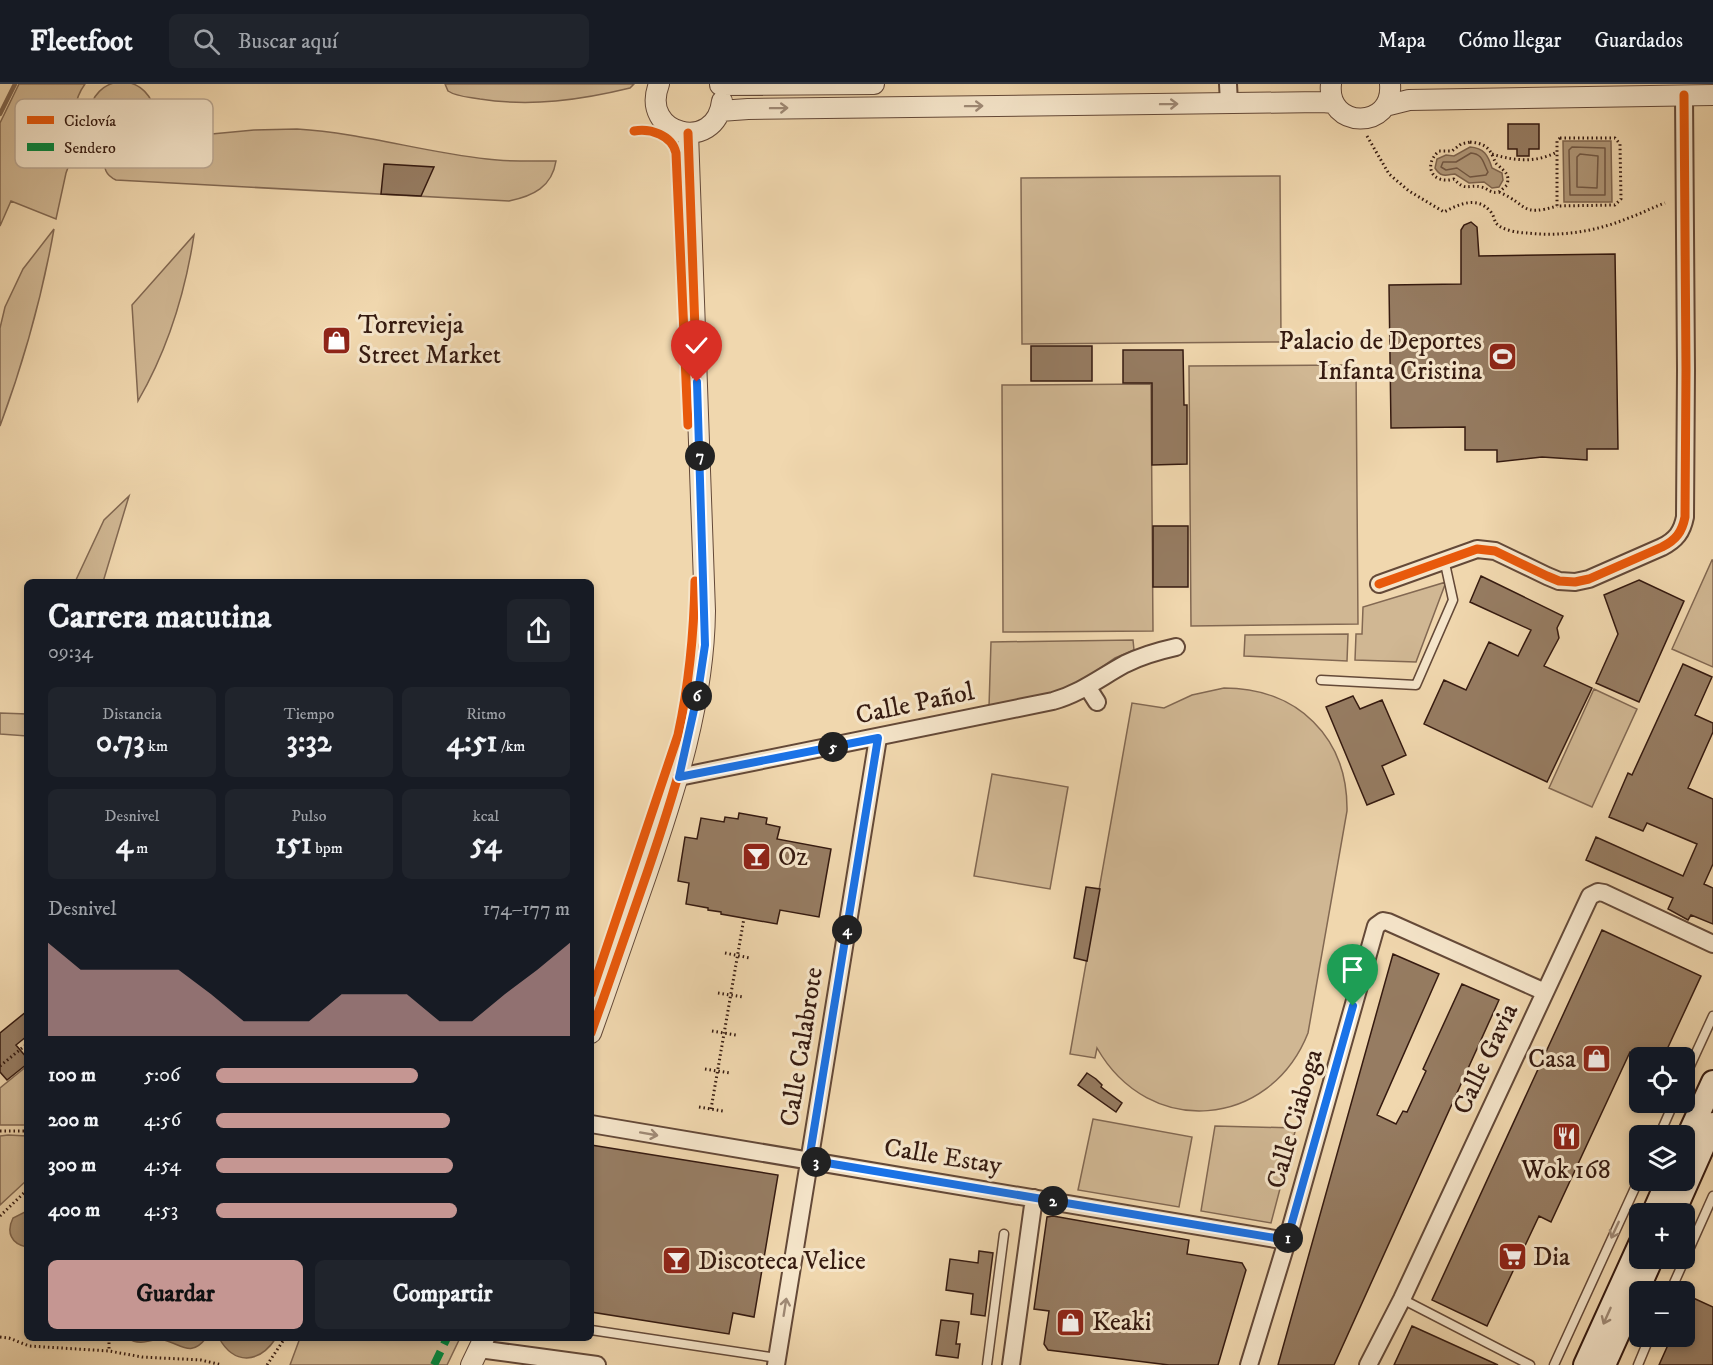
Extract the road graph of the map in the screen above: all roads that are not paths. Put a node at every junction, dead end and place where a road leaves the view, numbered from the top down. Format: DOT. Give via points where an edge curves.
graph roads {
  1 [pos="659,84"];
  2 [pos="874,84"];
  3 [pos="1390,84"];
  4 [pos="720,85"];
  5 [pos="1229,93"];
  6 [pos="1332,94"];
  7 [pos="1684,95"];
  8 [pos="1713,95"];
  9 [pos="1386,106"];
  10 [pos="720,111"];
  11 [pos="688,133"];
  12 [pos="1444,559"];
  13 [pos="1379,584"];
  14 [pos="1176,647"];
  15 [pos="1321,680"];
  16 [pos="878,738"];
  17 [pos="679,777"];
  18 [pos="1713,944"];
  19 [pos="1545,992"];
  20 [pos="1713,1016"];
  21 [pos="594,1024"];
  22 [pos="1695,1055"];
  23 [pos="1713,1082"];
  24 [pos="594,1124"];
  25 [pos="1713,1124"];
  26 [pos="1693,1125"];
  27 [pos="809,1160"];
  28 [pos="1634,1191"];
  29 [pos="1713,1196"];
  30 [pos="1034,1198"];
  31 [pos="1678,1203"];
  32 [pos="1004,1234"];
  33 [pos="1287,1240"];
  34 [pos="1629,1268"];
  35 [pos="1647,1269"];
  36 [pos="1676,1281"];
  37 [pos="1402,1299"];
  38 [pos="594,1331"];
  39 [pos="1645,1347"];
  40 [pos="478,1350"];
  41 [pos="777,1362"];
  42 [pos="597,1365"];
  43 [pos="987,1365"];
  44 [pos="1011,1365"];
  45 [pos="1249,1365"];
  46 [pos="1368,1365"];
  47 [pos="1530,1365"];
  48 [pos="1554,1365"];
  49 [pos="1585,1365"];
  50 [pos="1604,1365"];
  51 [pos="1638,1365"];
  1 -- 11 [label="street" via="655,100 662,120 669,127"];
  2 -- 4 [label="street"];
  3 -- 9 [label="street"];
  4 -- 10 [label="street"];
  5 -- 6 [label="street"];
  10 -- 5 [label="street, one-way"];
  6 -- 9 [label="street" via="1343,114 1356,119 1375,115"];
  7 -- 8 [label="street"];
  7 -- 9 [label="street" via="1409,100"];
  7 -- 12 [label="street" via="1685,517 1679,535 1662,547 1575,582 1559,581 1487,549"];
  10 -- 11 [label="street" via="708,127"];
  11 -- 17 [label="street" via="705,611 702,670"];
  12 -- 13 [label="street"];
  12 -- 15 [label="lane" via="1453,600 1416,685"];
  14 -- 16 [label="street, Calle Pañol" via="1127,663 1092,695"];
  16 -- 17 [label="street, Calle Pañol"];
  16 -- 27 [label="street, Calle Calabrote"];
  17 -- 21 [label="street"];
  18 -- 19 [label="street, Calle Gavia" via="1595,892 1588,898"];
  19 -- 33 [label="street, Calle Ciaboga" via="1388,922 1378,924"];
  19 -- 37 [label="street, Calle Gavia"];
  20 -- 22 [label="lane"];
  23 -- 26 [label="main road"];
  24 -- 27 [label="street, Calle Estay, one-way"];
  25 -- 31 [label="main road"];
  27 -- 30 [label="street, Calle Estay"];
  41 -- 27 [label="street, Calle Calabrote, one-way"];
  28 -- 48 [label="lane, one-way"];
  29 -- 36 [label="lane"];
  30 -- 33 [label="street, Calle Estay"];
  30 -- 44 [label="street"];
  32 -- 43 [label="lane"];
  33 -- 45 [label="street, Calle Ciaboga"];
  34 -- 49 [label="main road, one-way"];
  35 -- 50 [label="main road"];
  37 -- 46 [label="street, Calle Gavia"];
  37 -- 47 [label="lane"];
  38 -- 41 [label="lane"];
  39 -- 51 [label="lane"];
  40 -- 42 [label="street"];
}
